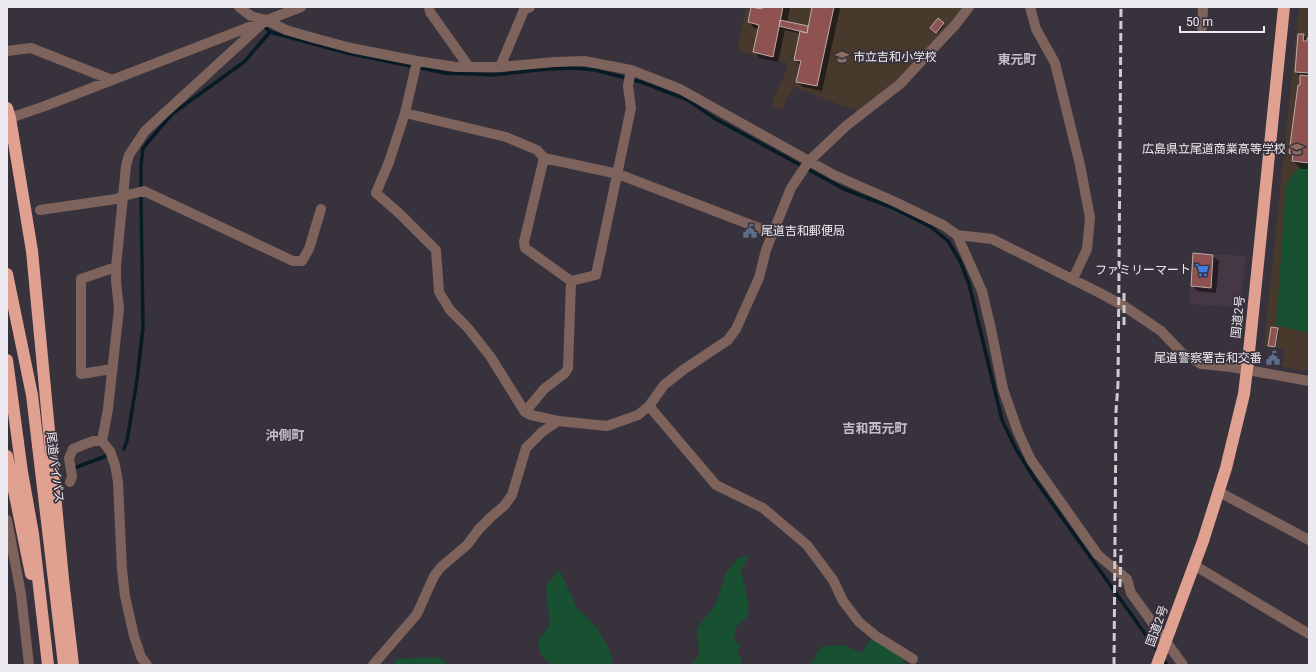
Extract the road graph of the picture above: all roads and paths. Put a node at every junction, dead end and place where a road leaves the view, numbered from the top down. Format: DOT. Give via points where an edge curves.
graph roads {
  1 [pos="239,7"];
  2 [pos="301,7"];
  3 [pos="429,7"];
  4 [pos="530,7"];
  5 [pos="969,7"];
  6 [pos="1030,7"];
  7 [pos="1203,7"];
  8 [pos="1284,7"];
  9 [pos="266,20"];
  10 [pos="1202,28"];
  11 [pos="247,31"];
  12 [pos="7,51"];
  13 [pos="417,61"];
  14 [pos="469,67"];
  15 [pos="500,67"];
  16 [pos="631,70"];
  17 [pos="112,80"];
  18 [pos="405,114"];
  19 [pos="8,115"];
  20 [pos="544,158"];
  21 [pos="809,161"];
  22 [pos="618,174"];
  23 [pos="122,196"];
  24 [pos="320,209"];
  25 [pos="40,210"];
  26 [pos="772,233"];
  27 [pos="958,235"];
  28 [pos="116,267"];
  29 [pos="7,274"];
  30 [pos="1073,279"];
  31 [pos="571,281"];
  32 [pos="7,360"];
  33 [pos="112,369"];
  34 [pos="1247,370"];
  35 [pos="1309,381"];
  36 [pos="649,406"];
  37 [pos="525,412"];
  38 [pos="558,421"];
  39 [pos="102,441"];
  40 [pos="7,456"];
  41 [pos="70,482"];
  42 [pos="1219,492"];
  43 [pos="7,520"];
  44 [pos="1309,540"];
  45 [pos="1194,564"];
  46 [pos="1309,634"];
  47 [pos="1166,644"];
  48 [pos="46,648"];
  49 [pos="912,659"];
  50 [pos="29,665"];
  51 [pos="48,665"];
  52 [pos="64,665"];
  53 [pos="73,665"];
  54 [pos="147,665"];
  55 [pos="373,665"];
  56 [pos="1157,665"];
  57 [pos="1184,665"];
  1 -- 9 [label="street" via="251,16"];
  2 -- 9 [label="street"];
  3 -- 14 [label="street"];
  4 -- 15 [label="street" via="524,10"];
  5 -- 21 [label="street" via="900,84 846,126"];
  6 -- 30 [label="street" via="1036,29 1055,63 1090,218 1087,249"];
  7 -- 10 [label="street"];
  8 -- 34 [label="highway, 国道2号"];
  9 -- 11 [label="street"];
  9 -- 13 [label="street" via="286,30 310,37"];
  11 -- 17 [label="street"];
  11 -- 23 [label="street" via="145,131 129,155"];
  12 -- 17 [label="street" via="31,48"];
  13 -- 14 [label="street"];
  13 -- 18 [label="street"];
  14 -- 15 [label="street"];
  15 -- 16 [label="street" via="584,61"];
  16 -- 21 [label="street" via="680,89"];
  16 -- 22 [label="street" via="628,86 631,108"];
  17 -- 19 [label="street" via="45,106"];
  18 -- 20 [label="street" via="506,137 537,150"];
  18 -- 37 [label="street" via="376,193 436,250 439,292 450,310 490,356"];
  19 -- 53 [label="highway" via="32,251"];
  20 -- 22 [label="street"];
  20 -- 31 [label="street" via="524,242 525,248"];
  21 -- 26 [label="street" via="791,188"];
  21 -- 27 [label="street" via="943,225"];
  22 -- 26 [label="street"];
  22 -- 31 [label="street" via="596,275"];
  23 -- 24 [label="street" via="144,191 293,261 302,261 309,249"];
  23 -- 25 [label="street"];
  23 -- 28 [label="street"];
  26 -- 36 [label="street" via="759,278 736,329 728,340 664,385"];
  27 -- 30 [label="street" via="992,239"];
  27 -- 47 [label="street" via="982,292 1002,389 1031,460 1098,554 1127,579 1131,593"];
  28 -- 33 [label="street" via="119,309"];
  28 -- 33 [label="street" via="81,279 81,374"];
  29 -- 52 [label="highway, 尾道バイパス" via="32,395"];
  30 -- 34 [label="street" via="1124,306 1161,331 1181,352 1201,364"];
  31 -- 37 [label="street" via="568,368 544,389"];
  32 -- 48 [label="highway" via="33,534"];
  33 -- 39 [label="street"];
  34 -- 35 [label="street"];
  34 -- 42 [label="highway, 国道2号" via="1238,419"];
  36 -- 38 [label="street" via="638,415 607,426"];
  36 -- 49 [label="street" via="716,485 763,508 807,546 833,580 843,601 859,622"];
  37 -- 38 [label="street"];
  38 -- 55 [label="street" via="526,448 512,495 467,545 441,567 434,576 417,614"];
  39 -- 41 [label="street" via="93,441 73,449 69,458 72,477"];
  39 -- 54 [label="street" via="110,451 115,465 125,596 134,636 141,657"];
  40 -- 48 [label="highway"];
  42 -- 44 [label="street"];
  42 -- 45 [label="highway, 国道2号"];
  43 -- 50 [label="street" via="21,594"];
  45 -- 46 [label="street"];
  45 -- 47 [label="highway, 国道2号"];
  47 -- 56 [label="highway, 国道2号"];
  47 -- 57 [label="street"];
  48 -- 51 [label="highway"];
}
